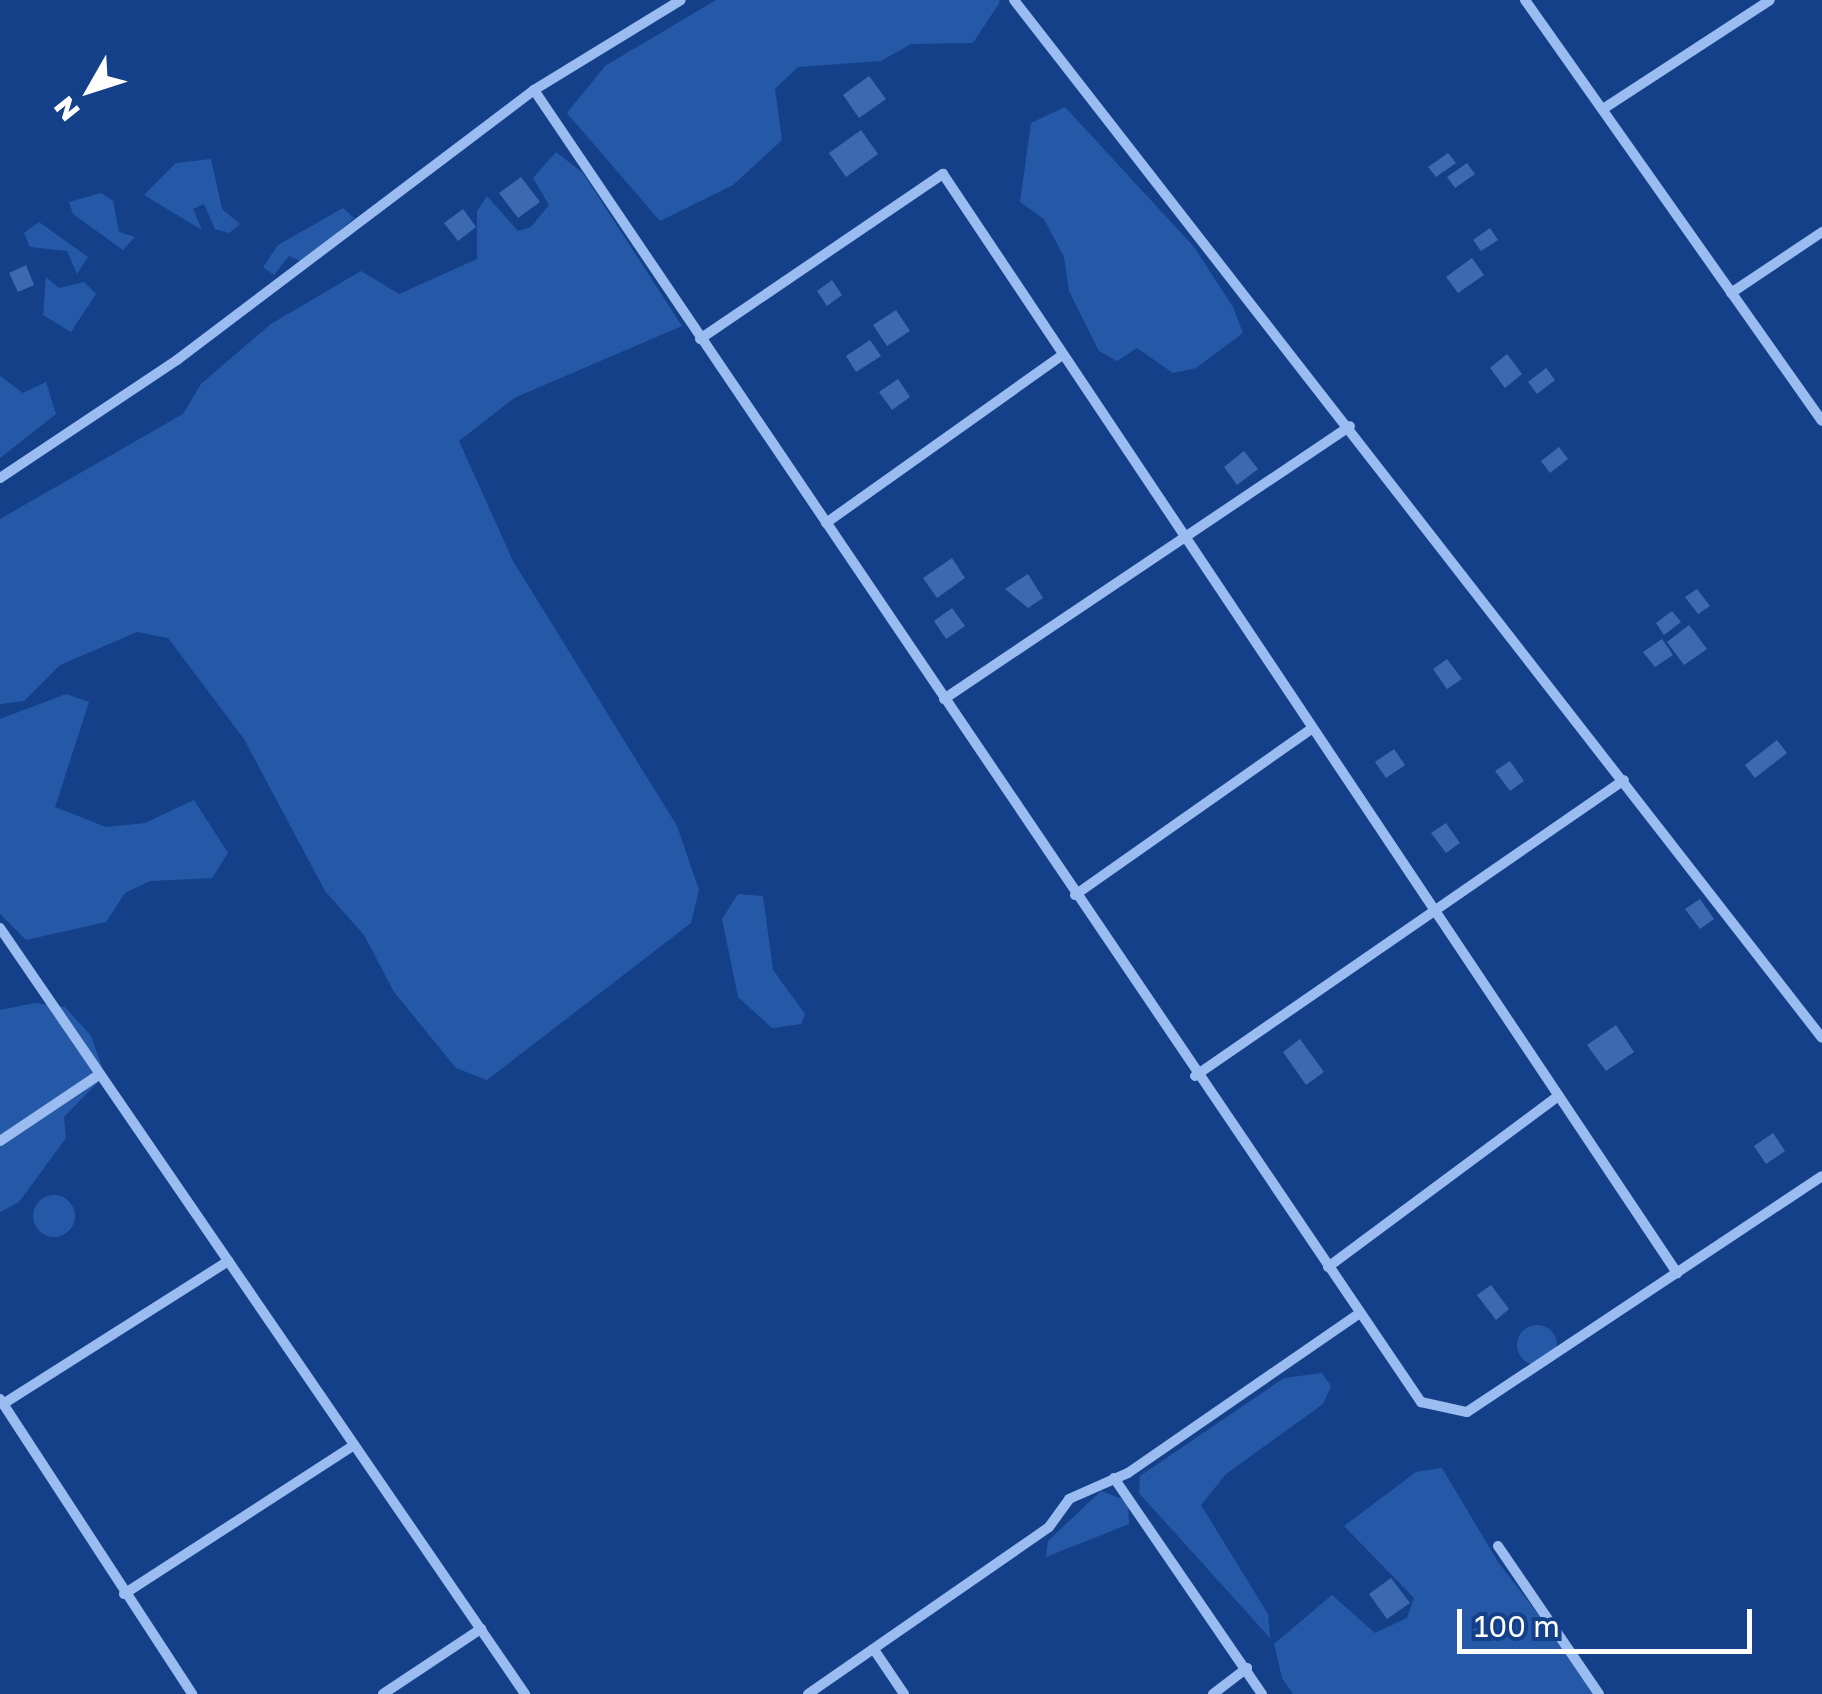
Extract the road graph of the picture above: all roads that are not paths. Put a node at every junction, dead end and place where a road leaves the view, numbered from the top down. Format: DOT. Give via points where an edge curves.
graph roads {
  1 [pos="681,0"];
  2 [pos="1014,0"];
  3 [pos="1525,0"];
  4 [pos="1770,0"];
  5 [pos="534,90"];
  6 [pos="1603,109"];
  7 [pos="1822,232"];
  8 [pos="1732,293"];
  9 [pos="700,338"];
  10 [pos="1060,357"];
  11 [pos="1822,421"];
  12 [pos="1350,426"];
  13 [pos="0,478"];
  14 [pos="826,523"];
  15 [pos="1184,540"];
  16 [pos="944,700"];
  17 [pos="1311,729"];
  18 [pos="1624,780"];
  19 [pos="1076,894"];
  20 [pos="1434,912"];
  21 [pos="0,928"];
  22 [pos="1822,1038"];
  23 [pos="100,1074"];
  24 [pos="1195,1076"];
  25 [pos="1558,1096"];
  26 [pos="0,1142"];
  27 [pos="1822,1176"];
  28 [pos="228,1261"];
  29 [pos="1328,1267"];
  30 [pos="1677,1273"];
  31 [pos="1360,1314"];
  32 [pos="2,1402"];
  33 [pos="354,1444"];
  34 [pos="1114,1478"];
  35 [pos="1498,1546"];
  36 [pos="124,1594"];
  37 [pos="481,1629"];
  38 [pos="875,1651"];
  39 [pos="1247,1668"];
  40 [pos="192,1694"];
  41 [pos="382,1694"];
  42 [pos="525,1694"];
  43 [pos="808,1694"];
  44 [pos="904,1694"];
  45 [pos="1213,1694"];
  46 [pos="1262,1694"];
  47 [pos="1599,1694"];
  1 -- 5 [label="street"];
  2 -- 12 [label="street"];
  3 -- 6 [label="street"];
  4 -- 6 [label="street"];
  5 -- 9 [label="street"];
  5 -- 13 [label="street" via="178,360"];
  6 -- 8 [label="street"];
  7 -- 8 [label="street"];
  8 -- 11 [label="street"];
  9 -- 10 [label="street" via="939,172"];
  9 -- 14 [label="street"];
  10 -- 14 [label="street"];
  10 -- 15 [label="street"];
  12 -- 15 [label="street"];
  12 -- 18 [label="street"];
  14 -- 16 [label="street"];
  15 -- 16 [label="street"];
  15 -- 17 [label="street"];
  16 -- 19 [label="street"];
  17 -- 19 [label="street"];
  17 -- 20 [label="street"];
  18 -- 20 [label="street"];
  18 -- 22 [label="street"];
  19 -- 24 [label="street"];
  20 -- 24 [label="street"];
  20 -- 25 [label="street"];
  21 -- 23 [label="street"];
  23 -- 26 [label="street"];
  23 -- 28 [label="street"];
  24 -- 29 [label="street"];
  25 -- 29 [label="street"];
  25 -- 30 [label="street"];
  27 -- 30 [label="street"];
  28 -- 32 [label="street"];
  28 -- 33 [label="street"];
  29 -- 31 [label="street"];
  30 -- 31 [label="street" via="1454,1414 1422,1402"];
  31 -- 34 [label="street"];
  32 -- 36 [label="street"];
  33 -- 36 [label="street"];
  33 -- 37 [label="street"];
  34 -- 38 [label="street" via="1069,1500 1048,1527"];
  34 -- 39 [label="street"];
  35 -- 47 [label="street"];
  36 -- 40 [label="street"];
  37 -- 41 [label="street"];
  37 -- 42 [label="street"];
  38 -- 43 [label="street"];
  38 -- 44 [label="street"];
  39 -- 45 [label="street"];
  39 -- 46 [label="street"];
}
